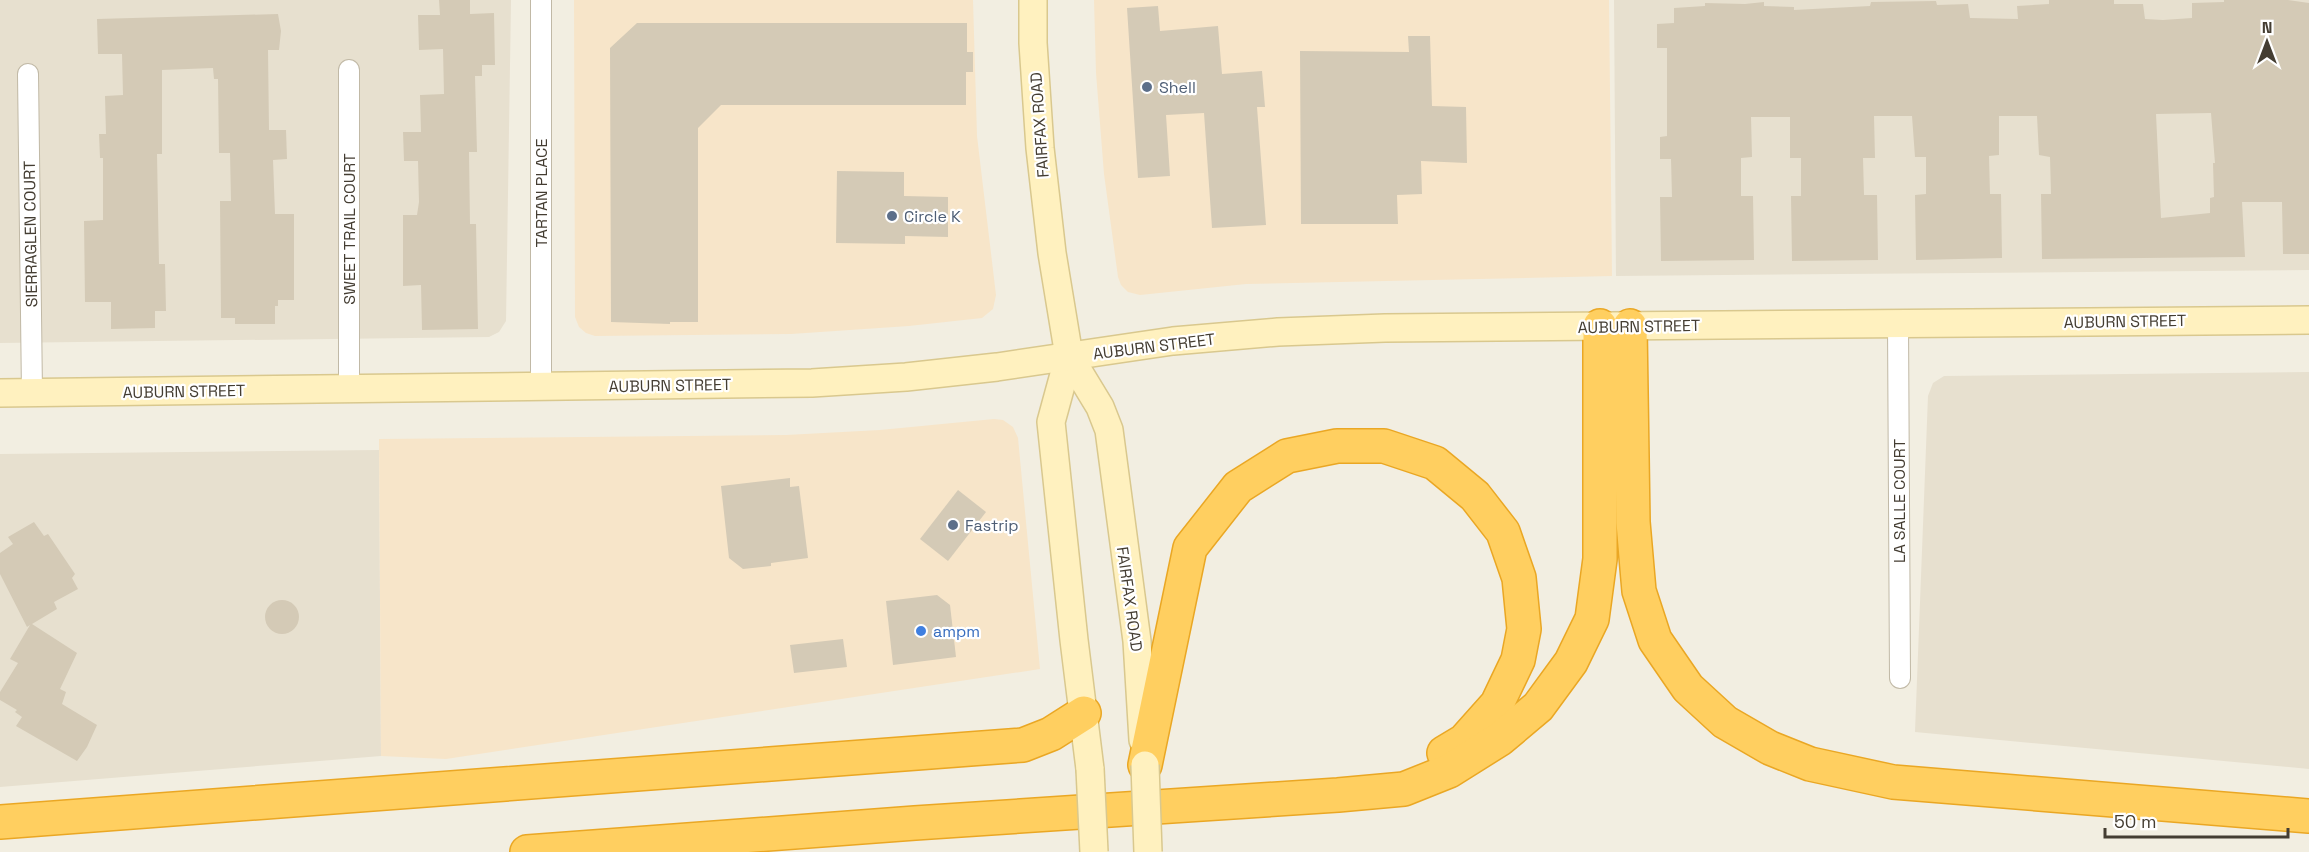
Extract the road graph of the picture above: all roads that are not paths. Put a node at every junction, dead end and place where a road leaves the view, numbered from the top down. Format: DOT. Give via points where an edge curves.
graph roads {
  1 [pos="541,0"];
  2 [pos="1033,0"];
  3 [pos="349,70"];
  4 [pos="28,74"];
  5 [pos="2309,320"];
  6 [pos="1898,324"];
  7 [pos="1615,326"];
  8 [pos="1069,357"];
  9 [pos="541,387"];
  10 [pos="349,389"];
  11 [pos="0,393"];
  12 [pos="32,393"];
  13 [pos="1900,678"];
  14 [pos="1084,712"];
  15 [pos="1145,765"];
  16 [pos="1338,795"];
  17 [pos="2309,816"];
  18 [pos="0,822"];
  19 [pos="527,852"];
  20 [pos="1094,852"];
  21 [pos="1148,852"];
  1 -- 9 [label="street, TARTAN PLACE"];
  2 -- 8 [label="main road, FAIRFAX ROAD" via="1040,148"];
  3 -- 10 [label="street, SWEET TRAIL COURT"];
  4 -- 12 [label="street, SIERRAGLEN COURT"];
  5 -- 6 [label="main road, AUBURN STREET"];
  6 -- 7 [label="main road, AUBURN STREET"];
  6 -- 13 [label="street, LA SALLE COURT"];
  7 -- 8 [label="main road, AUBURN STREET" via="1278,332 1173,341"];
  7 -- 16 [label="highway" via="1600,559 1592,619 1571,662 1538,707 1500,739 1449,771 1404,789"];
  7 -- 17 [label="highway" via="1639,591 1655,640 1688,688 1725,722 1770,748 1810,764 1893,782"];
  8 -- 9 [label="main road, AUBURN STREET" via="997,368 859,380"];
  8 -- 14 [label="main road, FAIRFAX ROAD" via="1051,422"];
  8 -- 15 [label="main road, FAIRFAX ROAD" via="1100,407 1109,430 1137,641"];
  9 -- 10 [label="main road, AUBURN STREET"];
  10 -- 12 [label="main road, AUBURN STREET"];
  11 -- 12 [label="main road, AUBURN STREET"];
  14 -- 18 [label="highway" via="1051,734 1023,745"];
  14 -- 20 [label="main road, FAIRFAX ROAD, bridge"];
  15 -- 16 [label="highway" via="1190,548 1238,487 1287,456 1336,446 1384,446 1435,463 1475,496 1503,532 1519,578 1524,629 1518,660 1497,704 1464,741 1427,764"];
  15 -- 21 [label="main road, FAIRFAX ROAD, bridge"];
  16 -- 19 [label="highway"];
}
